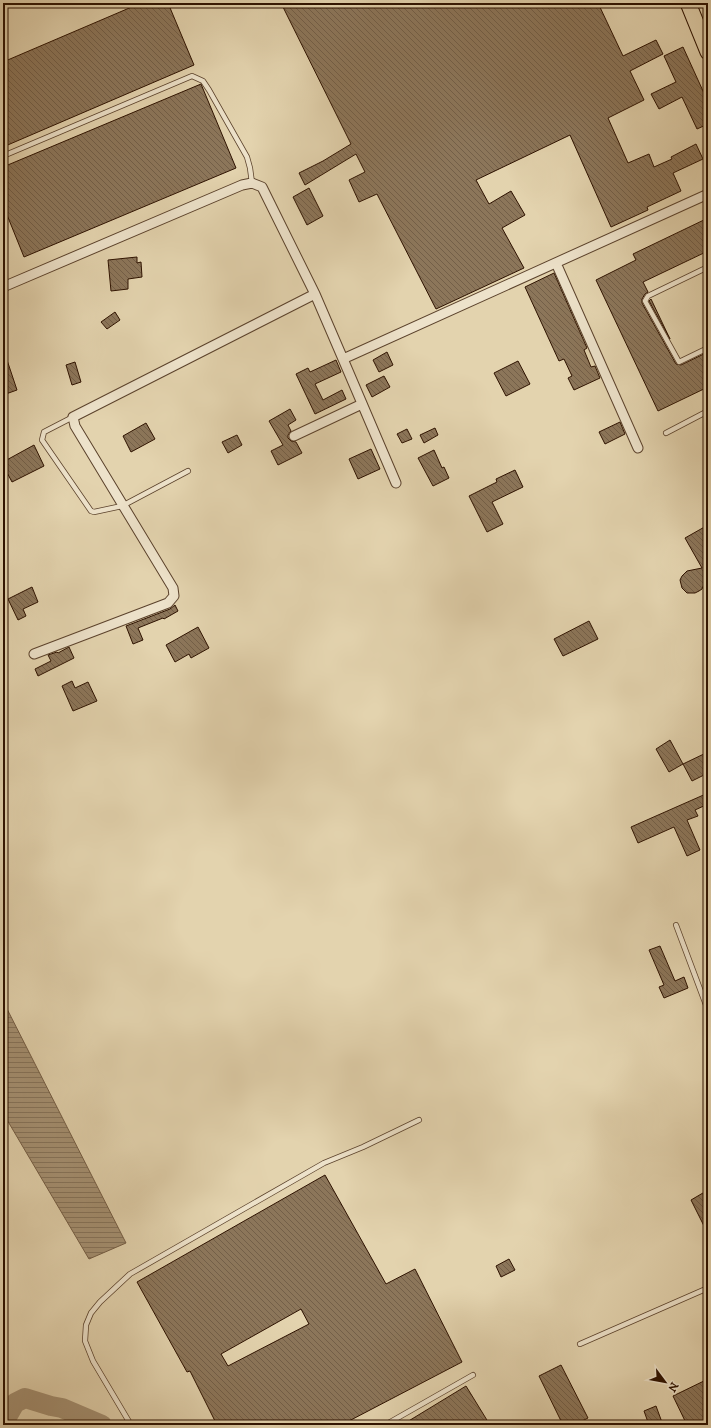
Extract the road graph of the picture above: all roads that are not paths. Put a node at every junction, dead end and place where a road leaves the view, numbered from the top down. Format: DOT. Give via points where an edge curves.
graph roads {
  1 [pos="688,3"];
  2 [pos="708,52"];
  3 [pos="3,156"];
  4 [pos="252,183"];
  5 [pos="708,194"];
  6 [pos="556,262"];
  7 [pos="708,267"];
  8 [pos="3,287"];
  9 [pos="315,294"];
  10 [pos="708,348"];
  11 [pos="343,359"];
  12 [pos="362,404"];
  13 [pos="708,411"];
  14 [pos="73,417"];
  15 [pos="666,433"];
  16 [pos="294,436"];
  17 [pos="638,448"];
  18 [pos="188,471"];
  19 [pos="396,483"];
  20 [pos="122,506"];
  21 [pos="34,654"];
  22 [pos="676,925"];
  23 [pos="708,1007"];
  24 [pos="419,1120"];
  25 [pos="708,1288"];
  26 [pos="580,1344"];
  27 [pos="473,1375"];
  28 [pos="131,1425"];
  29 [pos="385,1425"];
  1 -- 2 [label="main road"];
  3 -- 4 [label="lane" via="192,76 203,81 213,96 247,157"];
  4 -- 8 [label="street" via="242,185"];
  4 -- 9 [label="street" via="262,187"];
  5 -- 6 [label="street"];
  6 -- 11 [label="street"];
  6 -- 17 [label="street"];
  7 -- 10 [label="lane" via="648,296 645,301 679,362"];
  9 -- 11 [label="street"];
  9 -- 14 [label="street"];
  11 -- 12 [label="street"];
  12 -- 16 [label="street"];
  12 -- 19 [label="street"];
  13 -- 15 [label="lane"];
  14 -- 20 [label="street" via="75,426"];
  14 -- 20 [label="lane" via="44,432 42,440 91,511 100,512"];
  18 -- 20 [label="lane"];
  20 -- 21 [label="street" via="173,588 174,596 168,603"];
  22 -- 23 [label="lane"];
  24 -- 28 [label="lane" via="324,1163 130,1274 100,1302 86,1325 85,1341 93,1361"];
  25 -- 26 [label="lane"];
  27 -- 29 [label="lane"];
}
